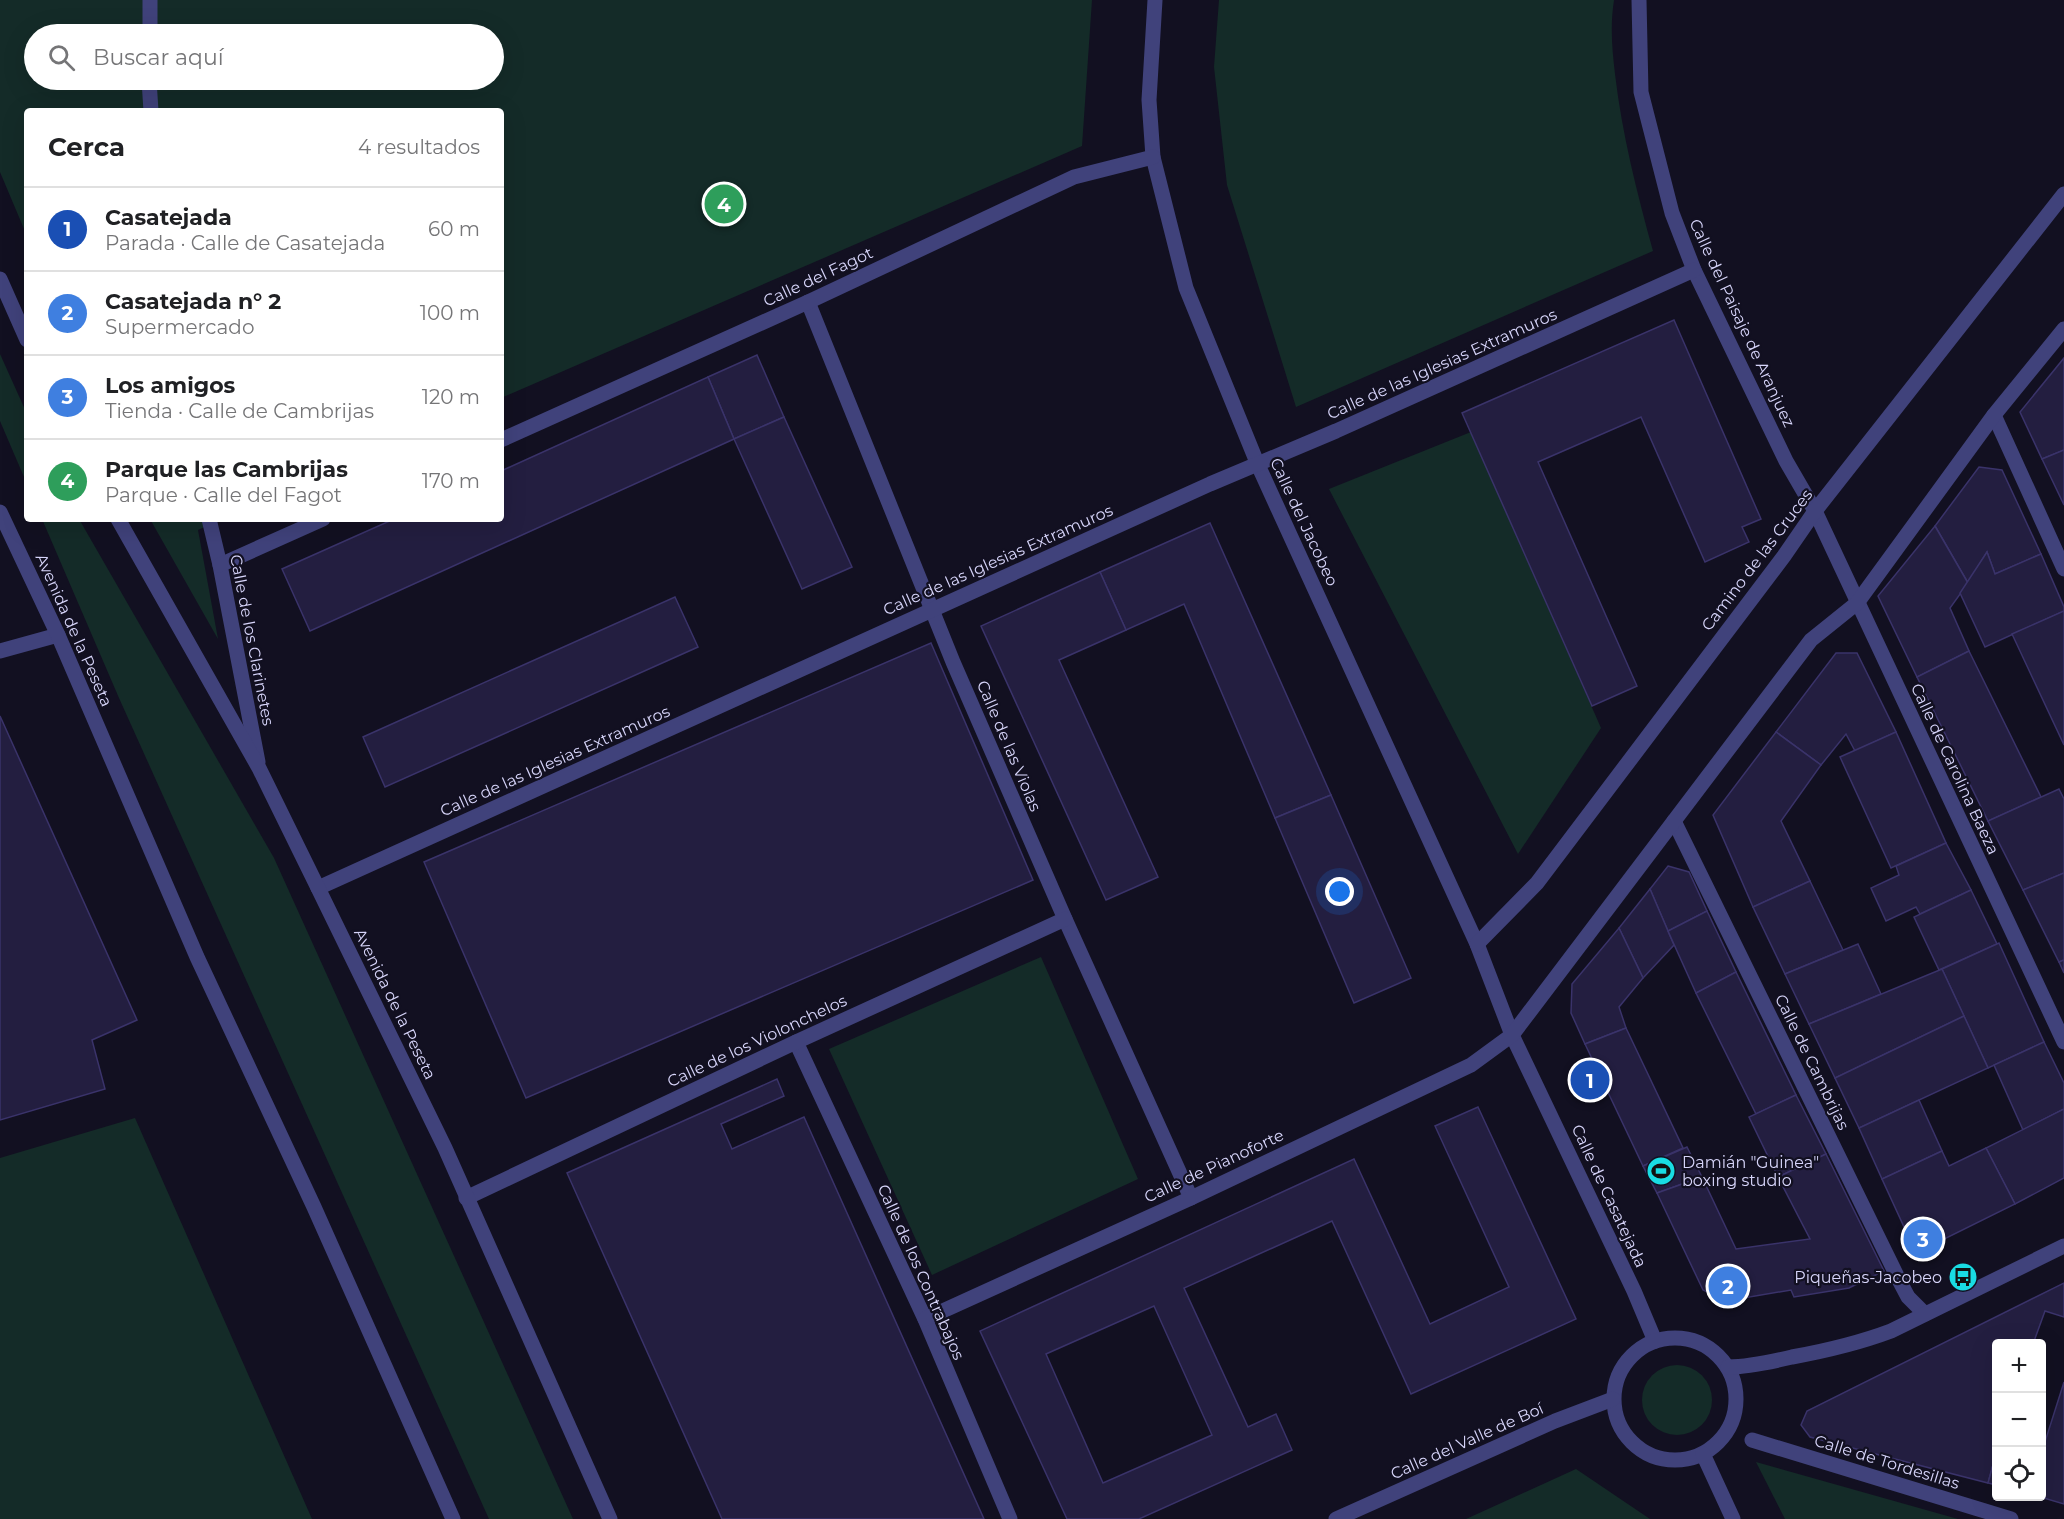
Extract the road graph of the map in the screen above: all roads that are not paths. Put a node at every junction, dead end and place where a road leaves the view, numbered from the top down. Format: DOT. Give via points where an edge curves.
graph roads {
  1 [pos="150,0"];
  2 [pos="1155,0"];
  3 [pos="1639,0"];
  4 [pos="150,24"];
  5 [pos="150,90"];
  6 [pos="151,108"];
  7 [pos="1153,157"];
  8 [pos="2064,194"];
  9 [pos="1694,270"];
  10 [pos="0,279"];
  11 [pos="808,302"];
  12 [pos="2064,329"];
  13 [pos="24,333"];
  14 [pos="1994,415"];
  15 [pos="504,439"];
  16 [pos="1258,465"];
  17 [pos="0,512"];
  18 [pos="1815,512"];
  19 [pos="120,522"];
  20 [pos="210,522"];
  21 [pos="316,522"];
  22 [pos="220,565"];
  23 [pos="2064,569"];
  24 [pos="1857,603"];
  25 [pos="931,610"];
  26 [pos="58,635"];
  27 [pos="0,651"];
  28 [pos="259,768"];
  29 [pos="1674,821"];
  30 [pos="318,888"];
  31 [pos="1065,920"];
  32 [pos="1477,944"];
  33 [pos="1512,1035"];
  34 [pos="796,1042"];
  35 [pos="2064,1042"];
  36 [pos="466,1198"];
  37 [pos="1191,1198"];
  38 [pos="2064,1246"];
  39 [pos="1925,1314"];
  40 [pos="925,1319"];
  41 [pos="1654,1341"];
  42 [pos="1728,1366"];
  43 [pos="1613,1399"];
  44 [pos="1752,1440"];
  45 [pos="1703,1454"];
  46 [pos="453,1519"];
  47 [pos="610,1519"];
  48 [pos="1010,1519"];
  49 [pos="1336,1519"];
  50 [pos="1733,1519"];
  51 [pos="2011,1519"];
  1 -- 4 [label="street"];
  2 -- 7 [label="street, Calle del Jacobeo" via="1149,100"];
  3 -- 9 [label="street, Calle del Paisaje de Aranjuez" via="1641,92 1672,213"];
  5 -- 6 [label="street"];
  7 -- 11 [label="street, Calle del Fagot" via="1074,177"];
  7 -- 16 [label="street, Calle del Jacobeo" via="1186,288"];
  8 -- 18 [label="street, Camino de las Cruces"];
  9 -- 16 [label="street, Calle de las Iglesias Extramuros"];
  9 -- 18 [label="street, Calle del Paisaje de Aranjuez" via="1786,461"];
  10 -- 13 [label="street"];
  11 -- 15 [label="street, Calle del Fagot"];
  11 -- 25 [label="street, Calle de las Violas"];
  12 -- 14 [label="street"];
  14 -- 23 [label="street"];
  14 -- 24 [label="street"];
  16 -- 25 [label="street, Calle de las Iglesias Extramuros"];
  16 -- 32 [label="street, Calle del Jacobeo"];
  17 -- 26 [label="street, Avenida de la Peseta"];
  18 -- 24 [label="street, Calle de Carolina Baeza"];
  18 -- 32 [label="street, Camino de las Cruces" via="1537,884"];
  19 -- 28 [label="street, Avenida de la Peseta"];
  20 -- 22 [label="street, Calle de los Clarinetes"];
  21 -- 22 [label="street"];
  22 -- 28 [label="street, Calle de los Clarinetes"];
  24 -- 29 [label="street" via="1811,640"];
  24 -- 35 [label="street, Calle de Carolina Baeza"];
  25 -- 30 [label="street, Calle de las Iglesias Extramuros"];
  25 -- 31 [label="street, Calle de las Violas"];
  26 -- 27 [label="street"];
  26 -- 46 [label="street, Avenida de la Peseta" via="197,957"];
  28 -- 30 [label="street, Avenida de la Peseta"];
  29 -- 33 [label="street"];
  29 -- 39 [label="street, Calle de Cambrijas" via="1899,1280 1908,1297"];
  30 -- 36 [label="street, Avenida de la Peseta"];
  31 -- 34 [label="street, Calle de los Violonchelos"];
  31 -- 37 [label="street, Calle de las Violas"];
  32 -- 33 [label="street, Calle del Jacobeo"];
  33 -- 37 [label="street, Calle de Pianoforte" via="1471,1065"];
  33 -- 41 [label="street, Calle de Casatejada"];
  34 -- 36 [label="street, Calle de los Violonchelos"];
  34 -- 40 [label="street, Calle de los Contrabajos"];
  36 -- 47 [label="street, Avenida de la Peseta"];
  37 -- 40 [label="street, Calle de Pianoforte"];
  38 -- 39 [label="street"];
  39 -- 42 [label="street" via="1867,1340 1768,1362"];
  40 -- 48 [label="street, Calle de los Contrabajos"];
  41 -- 42 [label="street" via="1671,1338 1703,1344"];
  41 -- 43 [label="street" via="1625,1363"];
  42 -- 45 [label="street" via="1737,1395 1734,1416 1726,1434"];
  43 -- 45 [label="street" via="1617,1420 1643,1452 1662,1459 1683,1460"];
  43 -- 49 [label="street, Calle del Valle de Boí"];
  44 -- 51 [label="street, Calle de Tordesillas"];
  45 -- 50 [label="street"];
}
